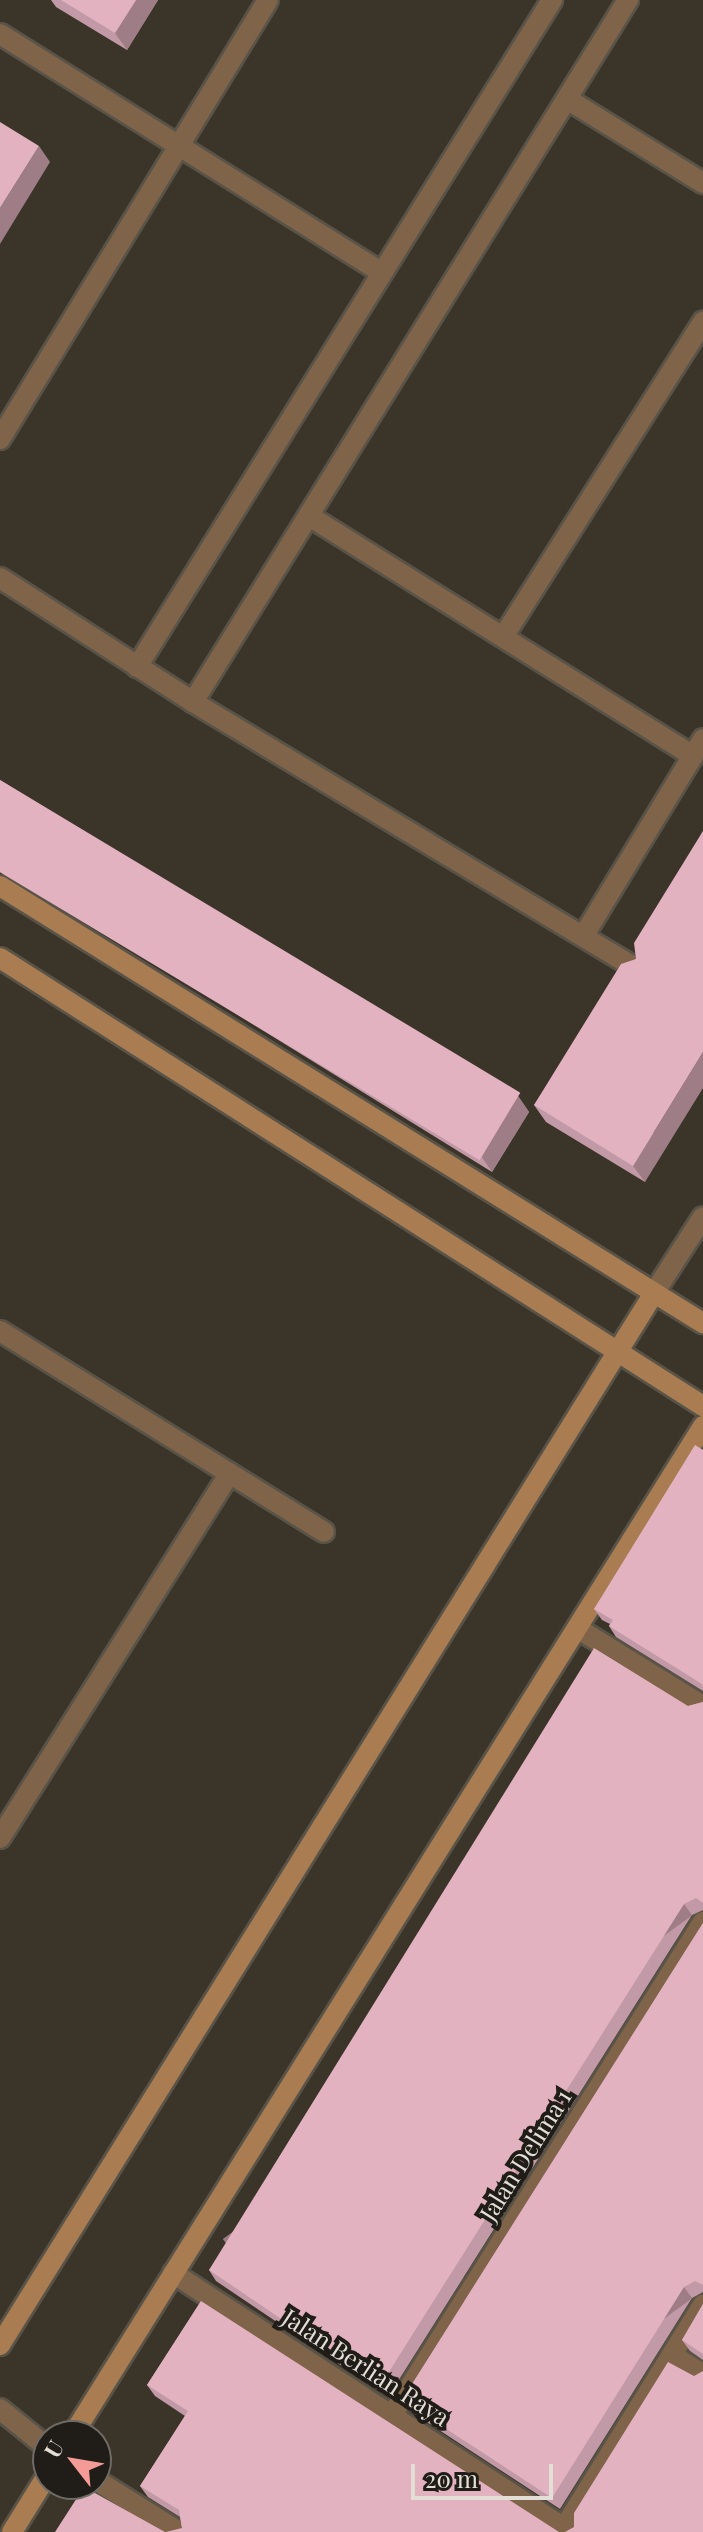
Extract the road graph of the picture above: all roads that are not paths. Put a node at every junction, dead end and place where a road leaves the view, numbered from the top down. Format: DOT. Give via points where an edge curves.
graph roads {
  1 [pos="268,0"];
  2 [pos="552,0"];
  3 [pos="628,0"];
  4 [pos="0,34"];
  5 [pos="567,99"];
  6 [pos="177,145"];
  7 [pos="703,183"];
  8 [pos="379,271"];
  9 [pos="703,322"];
  10 [pos="0,439"];
  11 [pos="309,516"];
  12 [pos="0,578"];
  13 [pos="505,634"];
  14 [pos="137,667"];
  15 [pos="193,702"];
  16 [pos="698,748"];
  17 [pos="0,886"];
  18 [pos="584,935"];
  19 [pos="0,958"];
  20 [pos="637,969"];
  21 [pos="703,1217"];
  22 [pos="654,1293"];
  23 [pos="703,1323"];
  24 [pos="0,1331"];
  25 [pos="617,1350"];
  26 [pos="703,1406"];
  27 [pos="703,1426"];
  28 [pos="230,1473"];
  29 [pos="324,1532"];
  30 [pos="577,1628"];
  31 [pos="703,1706"];
  32 [pos="0,1838"];
  33 [pos="703,1922"];
  34 [pos="173,2273"];
  35 [pos="703,2305"];
  36 [pos="0,2345"];
  37 [pos="672,2355"];
  38 [pos="703,2374"];
  39 [pos="0,2409"];
  40 [pos="392,2415"];
  41 [pos="82,2420"];
  42 [pos="32,2435"];
  43 [pos="112,2490"];
  44 [pos="32,2500"];
  45 [pos="567,2530"];
  46 [pos="12,2532"];
  47 [pos="179,2532"];
  1 -- 6 [label="street"];
  2 -- 8 [label="street"];
  3 -- 5 [label="street"];
  4 -- 6 [label="street"];
  5 -- 7 [label="street"];
  5 -- 11 [label="street"];
  6 -- 8 [label="street"];
  6 -- 10 [label="street"];
  8 -- 14 [label="street"];
  9 -- 13 [label="street"];
  11 -- 13 [label="street"];
  11 -- 15 [label="street"];
  12 -- 14 [label="street"];
  13 -- 16 [label="street"];
  14 -- 15 [label="street"];
  15 -- 18 [label="street"];
  16 -- 18 [label="street"];
  17 -- 22 [label="street"];
  18 -- 20 [label="street"];
  19 -- 25 [label="street"];
  21 -- 22 [label="street"];
  22 -- 23 [label="street"];
  22 -- 25 [label="street"];
  24 -- 28 [label="street"];
  25 -- 26 [label="street"];
  25 -- 36 [label="street"];
  27 -- 30 [label="street"];
  28 -- 29 [label="street"];
  28 -- 32 [label="street"];
  30 -- 31 [label="street"];
  30 -- 34 [label="street"];
  33 -- 40 [label="street, Jalan Delima 1"];
  34 -- 40 [label="street, Jalan Berlian Raya"];
  34 -- 41 [label="street"];
  35 -- 37 [label="street"];
  37 -- 38 [label="street"];
  37 -- 45 [label="street"];
  39 -- 42 [label="street"];
  40 -- 45 [label="street, Jalan Berlian Raya"];
  43 -- 47 [label="street"];
  44 -- 46 [label="street"];
}
